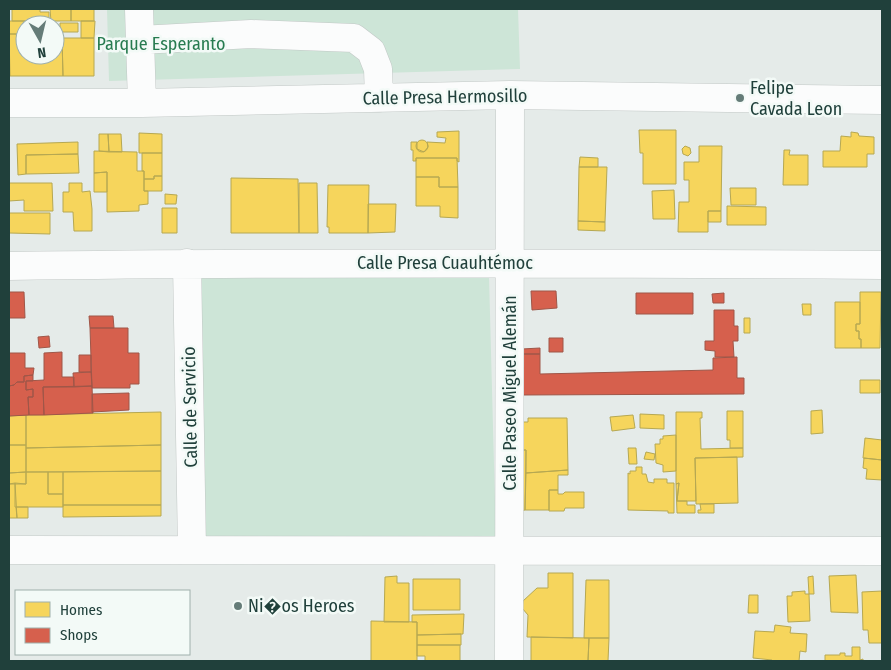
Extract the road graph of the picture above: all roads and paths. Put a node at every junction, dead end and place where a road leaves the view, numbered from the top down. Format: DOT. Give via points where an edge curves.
graph roads {
  1 [pos="139,9"];
  2 [pos="140,40"];
  3 [pos="510,95"];
  4 [pos="380,98"];
  5 [pos="882,100"];
  6 [pos="9,103"];
  7 [pos="142,103"];
  8 [pos="187,263"];
  9 [pos="510,263"];
  10 [pos="882,265"];
  11 [pos="9,266"];
  12 [pos="9,550"];
  13 [pos="192,550"];
  14 [pos="509,550"];
  15 [pos="882,551"];
  16 [pos="509,661"];
  1 -- 2 [label="street"];
  2 -- 4 [label="street" via="251,34 354,38 371,51 378,69"];
  2 -- 7 [label="street"];
  3 -- 4 [label="street, Calle Presa Hermosillo"];
  3 -- 5 [label="street, Calle Presa Hermosillo"];
  3 -- 9 [label="street, Calle Paseo Miguel Alemán"];
  4 -- 7 [label="street, Calle Presa Hermosillo"];
  6 -- 7 [label="street, Calle Presa Hermosillo"];
  8 -- 9 [label="street, Calle Presa Cuauhtémoc"];
  8 -- 11 [label="street, Calle Presa Cuauhtémoc"];
  8 -- 13 [label="street, Calle de Servicio"];
  9 -- 10 [label="street, Calle Presa Cuauhtémoc"];
  9 -- 14 [label="street, Calle Paseo Miguel Alemán"];
  12 -- 13 [label="street"];
  13 -- 14 [label="street"];
  14 -- 15 [label="street"];
  14 -- 16 [label="street, Calle Paseo Miguel Alemán"];
}
